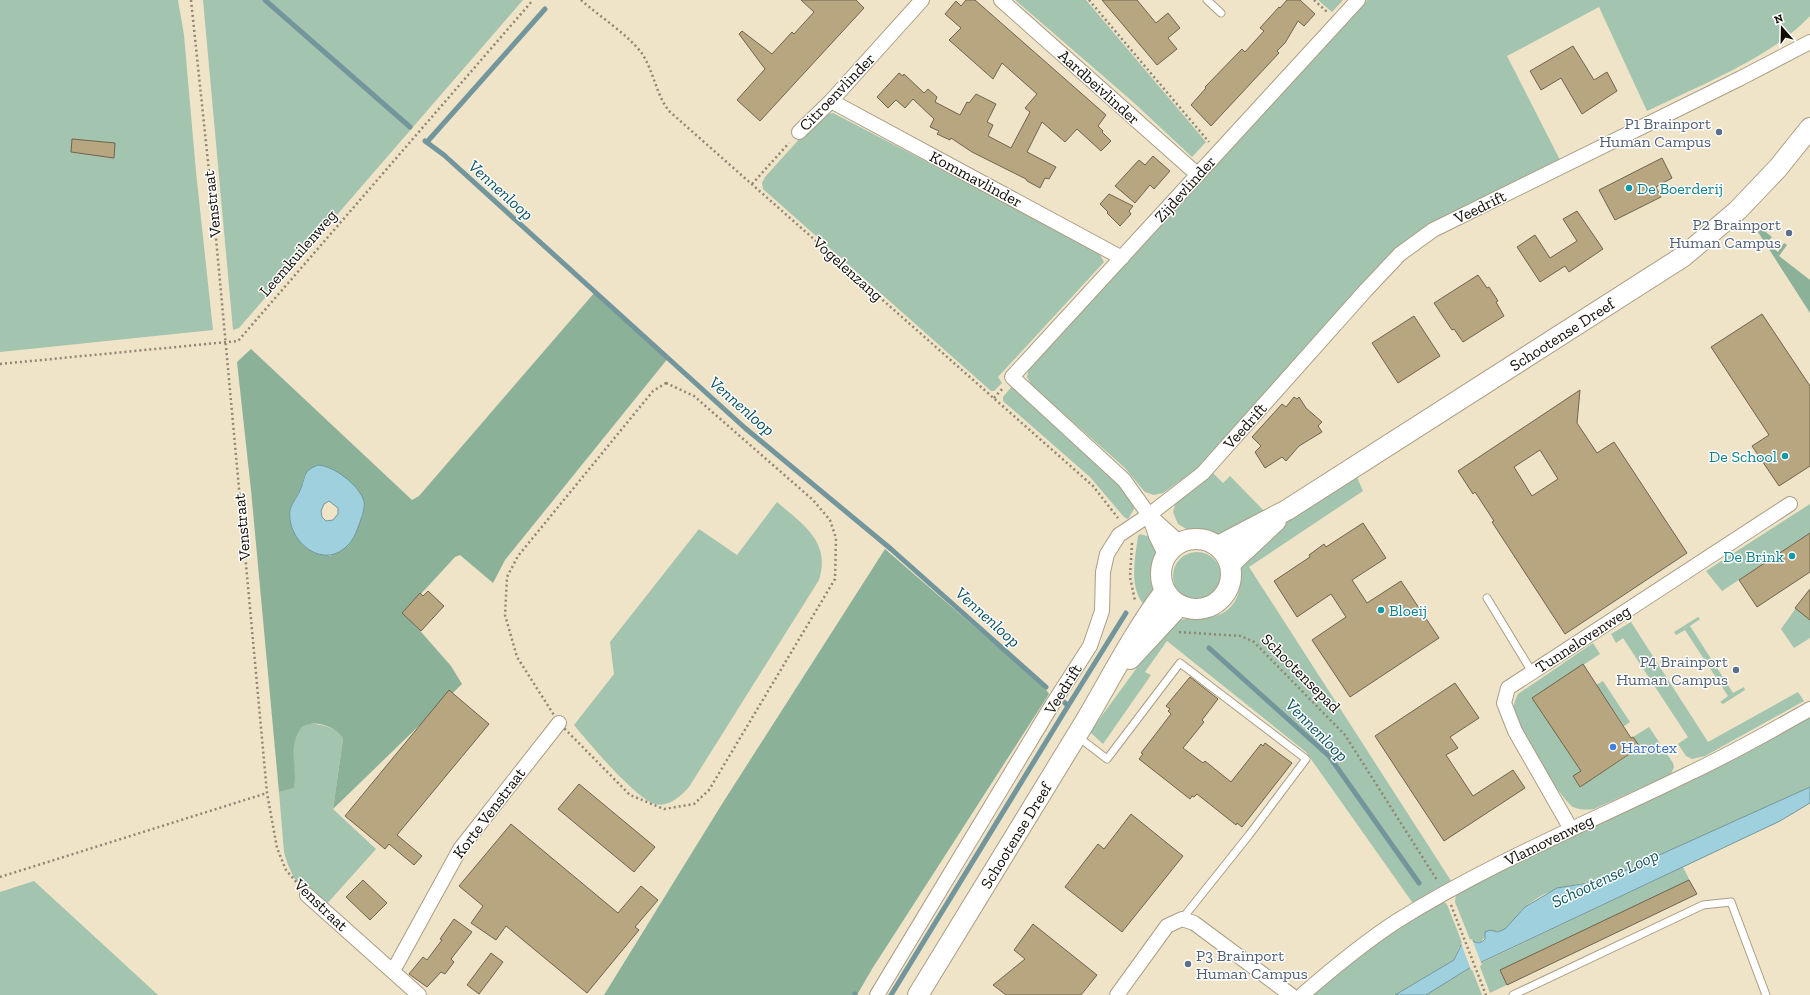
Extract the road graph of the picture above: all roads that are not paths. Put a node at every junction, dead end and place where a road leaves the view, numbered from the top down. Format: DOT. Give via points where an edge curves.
graph roads {
  1 [pos="922,0"];
  2 [pos="1001,0"];
  3 [pos="1207,0"];
  4 [pos="1358,0"];
  5 [pos="1221,13"];
  6 [pos="1810,42"];
  7 [pos="831,101"];
  8 [pos="1810,128"];
  9 [pos="799,132"];
  10 [pos="1198,175"];
  11 [pos="1122,258"];
  12 [pos="1790,504"];
  13 [pos="1287,510"];
  14 [pos="1149,515"];
  15 [pos="1218,546"];
  16 [pos="1173,549"];
  17 [pos="1230,564"];
  18 [pos="1165,591"];
  19 [pos="1487,598"];
  20 [pos="1180,605"];
  21 [pos="1153,621"];
  22 [pos="1532,672"];
  23 [pos="1810,709"];
  24 [pos="559,723"];
  25 [pos="1076,736"];
  26 [pos="1571,829"];
  27 [pos="307,895"];
  28 [pos="1182,919"];
  29 [pos="393,971"];
  30 [pos="419,995"];
  31 [pos="877,995"];
  32 [pos="918,995"];
  33 [pos="1117,995"];
  34 [pos="1291,995"];
  35 [pos="1302,995"];
  36 [pos="1513,995"];
  37 [pos="1765,995"];
  1 -- 7 [label="street, Citroenvlinder"];
  2 -- 10 [label="street, Aardbeivlinder"];
  3 -- 5 [label="lane"];
  4 -- 10 [label="street, Zijdevlinder"];
  6 -- 14 [label="street, Veedrift" via="1433,230 1400,254 1203,473"];
  7 -- 9 [label="street, Citroenvlinder"];
  7 -- 11 [label="street, Kommavlinder"];
  8 -- 13 [label="street, Schootense Dreef" via="1778,168 1738,210 1684,256"];
  10 -- 11 [label="street, Zijdevlinder"];
  11 -- 14 [label="street, Zijdevlinder" via="1012,378 1124,480"];
  12 -- 22 [label="street, Tunnelovenweg"];
  13 -- 15 [label="street, Schootense Dreef"];
  13 -- 17 [label="street, Schootense Dreef"];
  14 -- 16 [label="street"];
  14 -- 16 [label="street" via="1156,536"];
  14 -- 31 [label="street, Veedrift" via="1119,535 1107,554 1103,572 1102,612 1090,646"];
  15 -- 16 [label="street" via="1209,541 1190,539"];
  15 -- 17 [label="street" via="1226,554"];
  16 -- 18 [label="street" via="1162,567 1161,579"];
  17 -- 20 [label="street" via="1232,578 1228,591 1219,602 1207,608 1193,610"];
  18 -- 20 [label="street"];
  18 -- 21 [label="street, Schootense Dreef"];
  19 -- 22 [label="lane"];
  20 -- 21 [label="street, Schootense Dreef"];
  21 -- 25 [label="street, Schootense Dreef" via="1128,646"];
  22 -- 26 [label="street, Tunnelovenweg" via="1508,688 1504,703 1514,731"];
  23 -- 26 [label="street, Vlamovenweg" via="1690,773"];
  24 -- 29 [label="street, Korte Venstraat" via="460,849"];
  25 -- 28 [label="lane" via="1107,759 1180,663 1306,759 1249,836"];
  25 -- 32 [label="street, Schootense Dreef"];
  26 -- 35 [label="street, Vlamovenweg" via="1445,892 1395,922 1345,958"];
  27 -- 29 [label="street, Venstraat"];
  28 -- 33 [label="street" via="1168,926"];
  28 -- 34 [label="street" via="1194,923"];
  29 -- 30 [label="street, Venstraat"];
  36 -- 37 [label="lane" via="1703,905 1731,902"];
}
